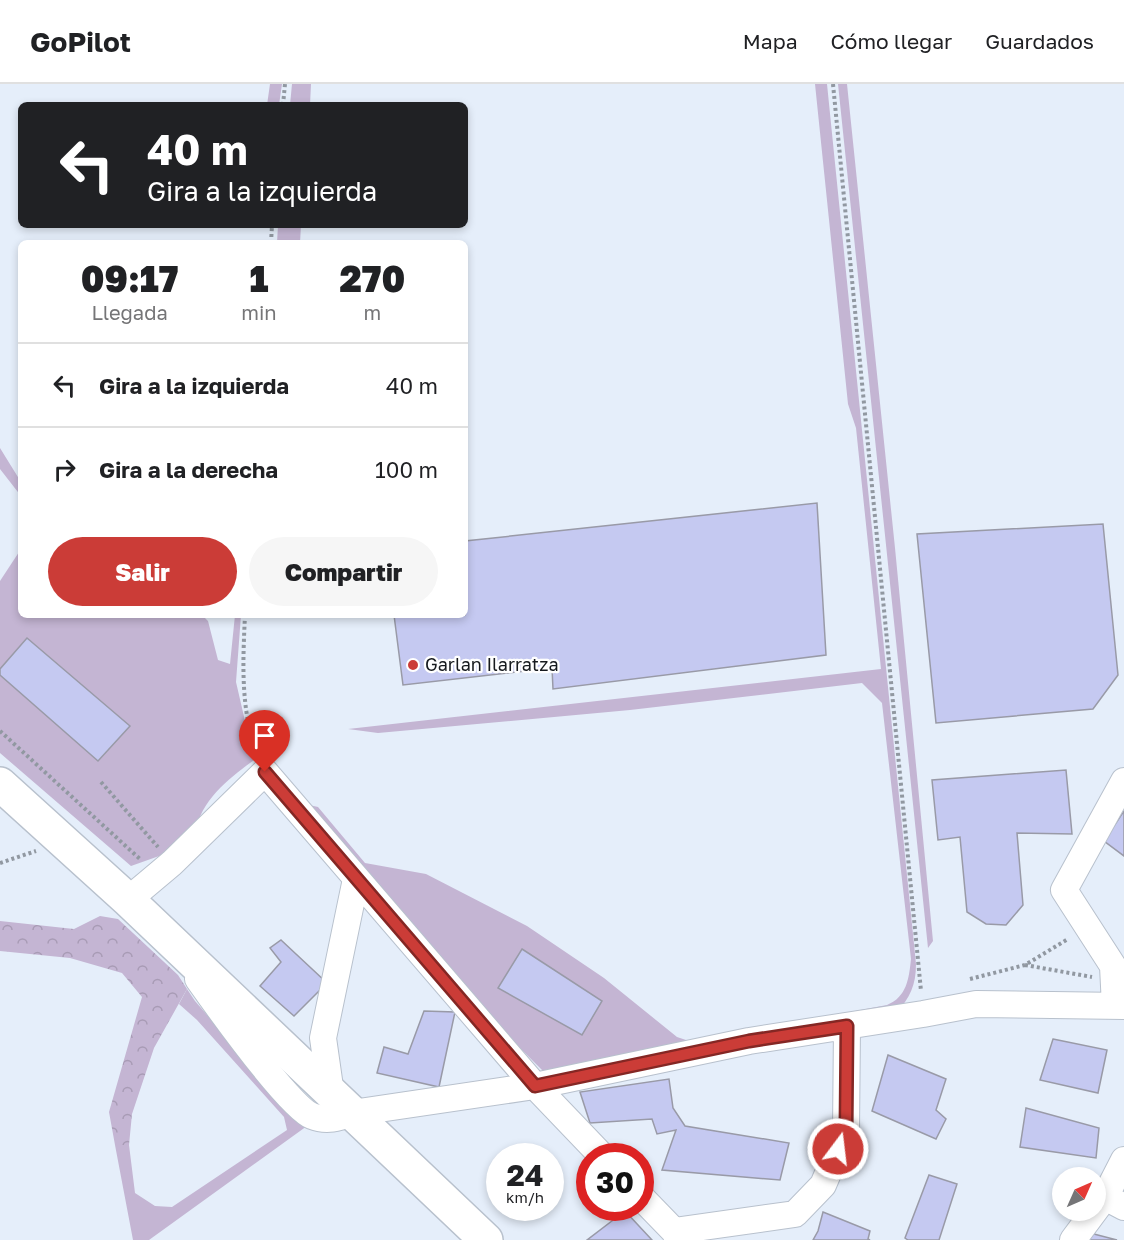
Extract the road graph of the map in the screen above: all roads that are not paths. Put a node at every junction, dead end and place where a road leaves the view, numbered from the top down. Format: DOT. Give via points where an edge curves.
graph roads {
  1 [pos="1124,781"];
  2 [pos="0,784"];
  3 [pos="356,879"];
  4 [pos="129,900"];
  5 [pos="1118,998"];
  6 [pos="847,1026"];
  7 [pos="535,1086"];
  8 [pos="341,1103"];
  9 [pos="590,1143"];
  10 [pos="1124,1160"];
  11 [pos="1114,1202"];
  12 [pos="654,1211"];
  13 [pos="744,1232"];
  14 [pos="676,1235"];
  15 [pos="486,1240"];
  16 [pos="1073,1240"];
  1 -- 5 [label="street" via="1064,890 1113,966"];
  2 -- 4 [label="main road"];
  3 -- 4 [label="street" via="265,772"];
  3 -- 7 [label="street"];
  3 -- 8 [label="street" via="323,1038"];
  4 -- 8 [label="main road"];
  5 -- 6 [label="street" via="976,1004"];
  6 -- 7 [label="street" via="749,1041"];
  6 -- 13 [label="street" via="846,1131 823,1185 795,1214"];
  7 -- 8 [label="street"];
  7 -- 9 [label="street"];
  8 -- 15 [label="main road"];
  10 -- 11 [label="street"];
  11 -- 16 [label="street"];
  12 -- 14 [label="street"];
  13 -- 14 [label="street"];
}
